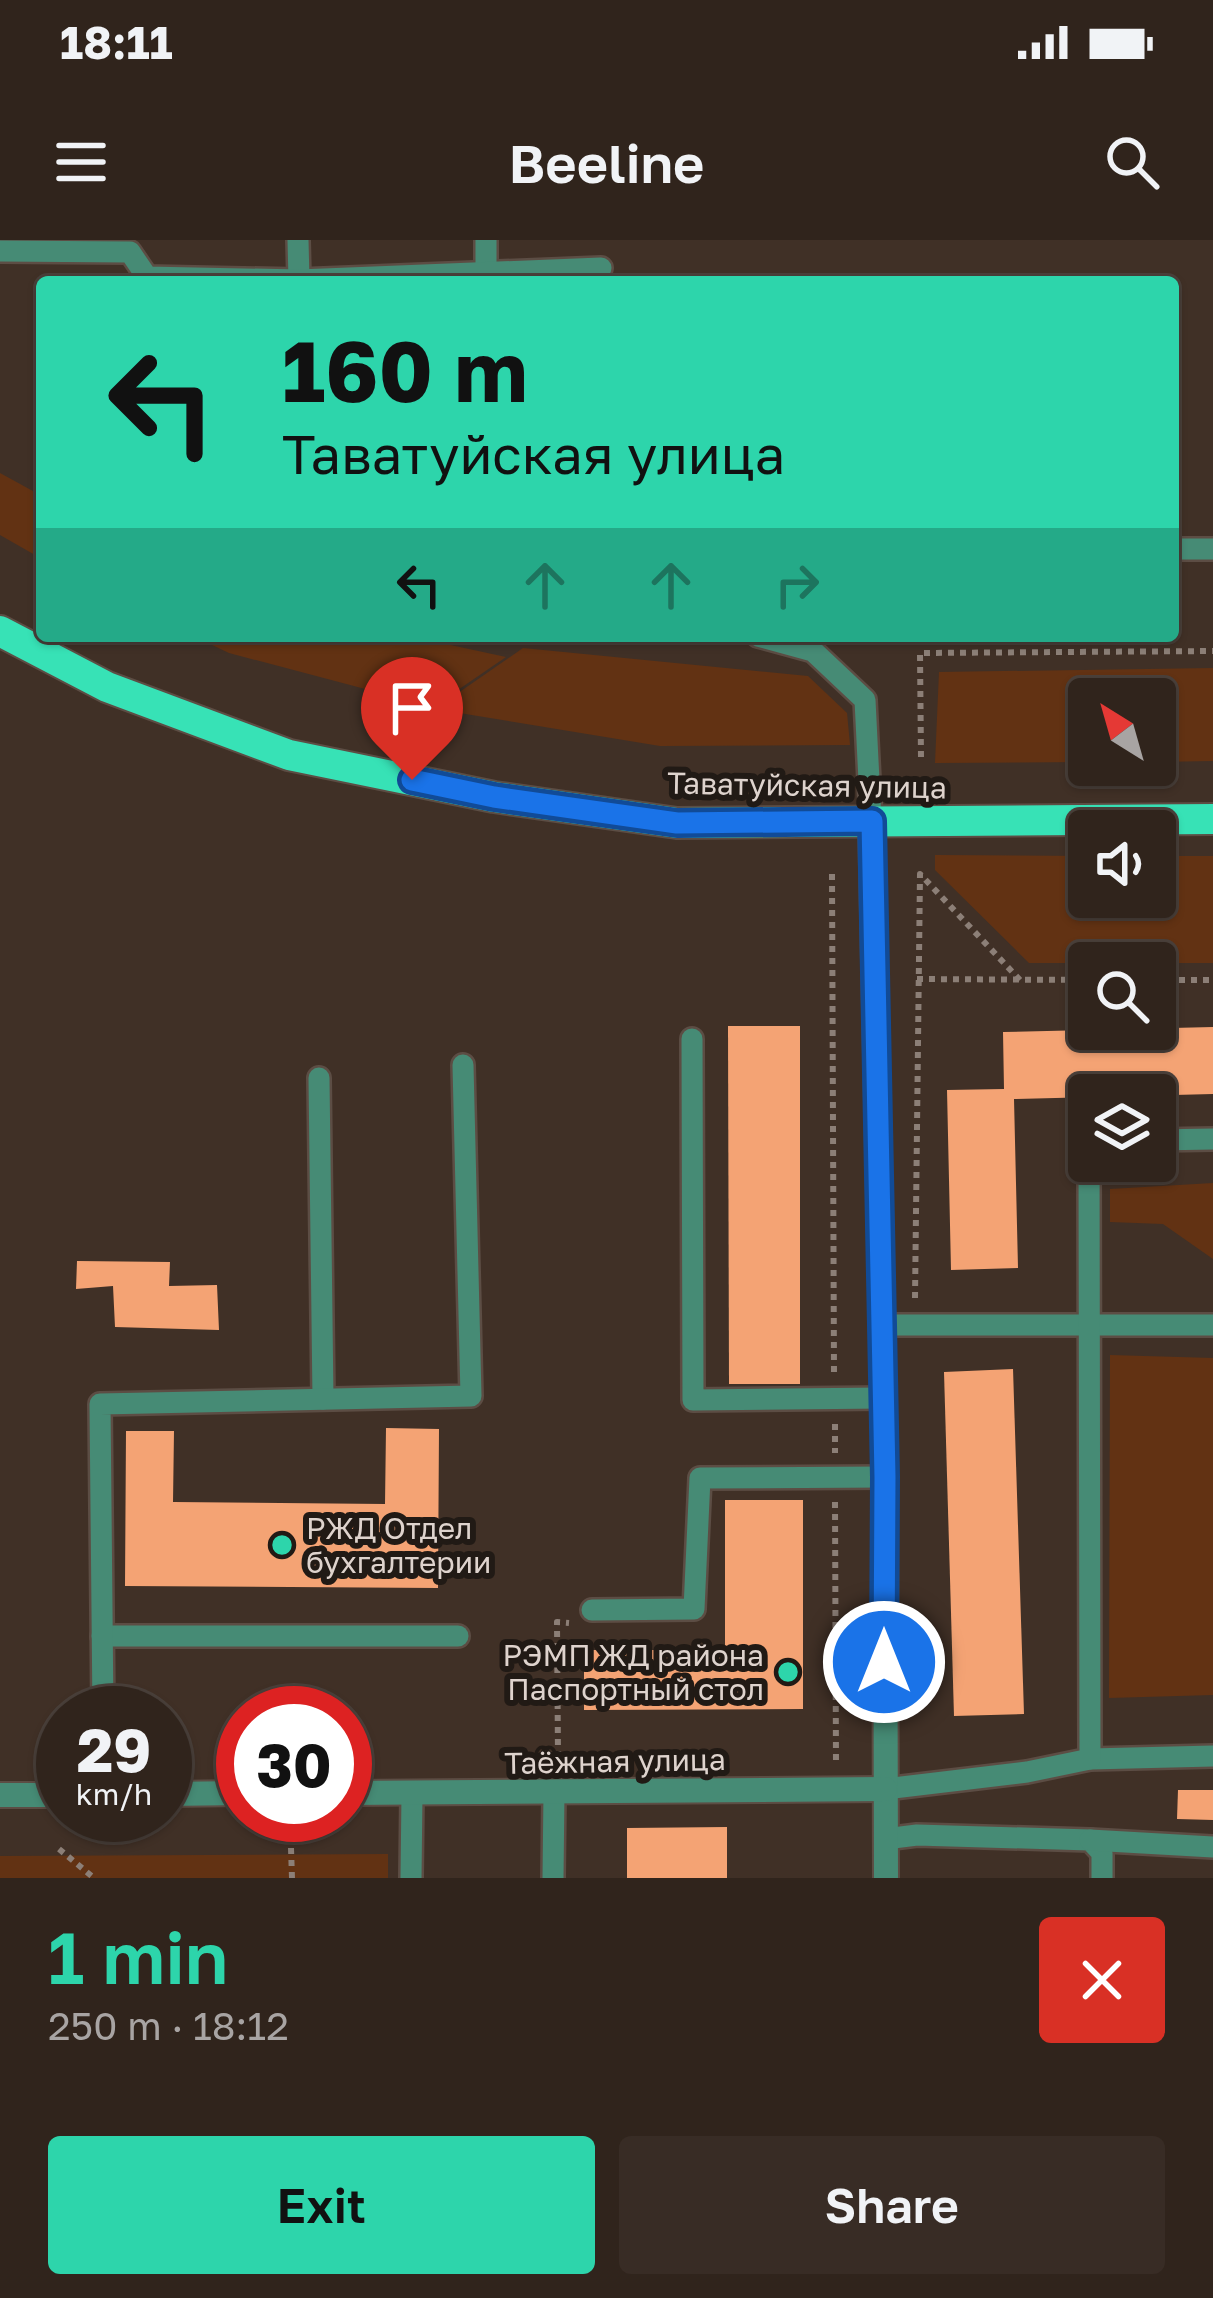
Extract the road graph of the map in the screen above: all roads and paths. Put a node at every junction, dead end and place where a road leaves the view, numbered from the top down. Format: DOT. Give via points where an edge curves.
graph roads {
  1 [pos="298,240"];
  2 [pos="486,240"];
  3 [pos="130,246"];
  4 [pos="0,251"];
  5 [pos="601,268"];
  6 [pos="486,269"];
  7 [pos="146,276"];
  8 [pos="298,276"];
  9 [pos="366,276"];
  10 [pos="1179,549"];
  11 [pos="1213,549"];
  12 [pos="0,632"];
  13 [pos="780,642"];
  14 [pos="1213,651"];
  15 [pos="921,758"];
  16 [pos="1213,819"];
  17 [pos="872,821"];
  18 [pos="832,874"];
  19 [pos="1020,980"];
  20 [pos="1068,980"];
  21 [pos="1176,980"];
  22 [pos="1213,980"];
  23 [pos="692,1039"];
  24 [pos="463,1065"];
  25 [pos="319,1078"];
  26 [pos="1213,1139"];
  27 [pos="1176,1140"];
  28 [pos="1089,1182"];
  29 [pos="1213,1324"];
  30 [pos="882,1325"];
  31 [pos="1089,1325"];
  32 [pos="883,1398"];
  33 [pos="322,1399"];
  34 [pos="835,1399"];
  35 [pos="835,1477"];
  36 [pos="885,1477"];
  37 [pos="592,1610"];
  38 [pos="102,1636"];
  39 [pos="458,1636"];
  40 [pos="103,1686"];
  41 [pos="1213,1756"];
  42 [pos="1090,1759"];
  43 [pos="837,1789"];
  44 [pos="885,1789"];
  45 [pos="372,1792"];
  46 [pos="554,1792"];
  47 [pos="412,1793"];
  48 [pos="0,1795"];
  49 [pos="36,1795"];
  50 [pos="885,1839"];
  51 [pos="1090,1840"];
  52 [pos="1213,1847"];
  53 [pos="291,1848"];
  54 [pos="59,1849"];
  55 [pos="94,1878"];
  56 [pos="292,1878"];
  57 [pos="411,1878"];
  58 [pos="553,1878"];
  59 [pos="886,1878"];
  60 [pos="1102,1878"];
  1 -- 8 [label="lane"];
  2 -- 6 [label="lane"];
  3 -- 4 [label="lane"];
  3 -- 7 [label="lane"];
  5 -- 6 [label="lane"];
  6 -- 9 [label="lane"];
  10 -- 11 [label="lane"];
  12 -- 17 [label="main road, Таватуйская улица" via="107,687 289,755 677,823"];
  13 -- 17 [label="lane" via="813,651 865,700"];
  14 -- 15 [label="path" via="920,653"];
  16 -- 17 [label="main road, Таватуйская улица"];
  17 -- 30 [label="street"];
  18 -- 34 [label="path"];
  19 -- 19 [label="path" via="917,979 920,874 963,920"];
  19 -- 20 [label="path"];
  21 -- 22 [label="path"];
  23 -- 34 [label="lane" via="693,1400"];
  24 -- 33 [label="lane" via="471,1396"];
  25 -- 33 [label="lane"];
  26 -- 27 [label="lane"];
  28 -- 31 [label="lane"];
  29 -- 31 [label="lane"];
  30 -- 31 [label="lane"];
  30 -- 32 [label="street"];
  31 -- 42 [label="lane"];
  32 -- 34 [label="lane"];
  32 -- 36 [label="street"];
  33 -- 38 [label="lane" via="100,1404"];
  34 -- 35 [label="path"];
  35 -- 36 [label="lane"];
  35 -- 37 [label="lane" via="700,1478 694,1609"];
  35 -- 43 [label="path"];
  36 -- 44 [label="street"];
  38 -- 39 [label="lane"];
  38 -- 40 [label="lane"];
  41 -- 42 [label="lane"];
  42 -- 44 [label="lane"];
  43 -- 44 [label="street, Таёжная улица"];
  43 -- 46 [label="street, Таёжная улица"];
  44 -- 50 [label="street"];
  45 -- 47 [label="street, Таёжная улица"];
  46 -- 47 [label="street, Таёжная улица"];
  46 -- 58 [label="lane"];
  47 -- 57 [label="lane"];
  48 -- 49 [label="street"];
  50 -- 51 [label="lane"];
  50 -- 59 [label="street"];
  51 -- 52 [label="lane"];
  51 -- 60 [label="lane" via="1102,1853"];
  53 -- 56 [label="path"];
  54 -- 55 [label="path"];
}
